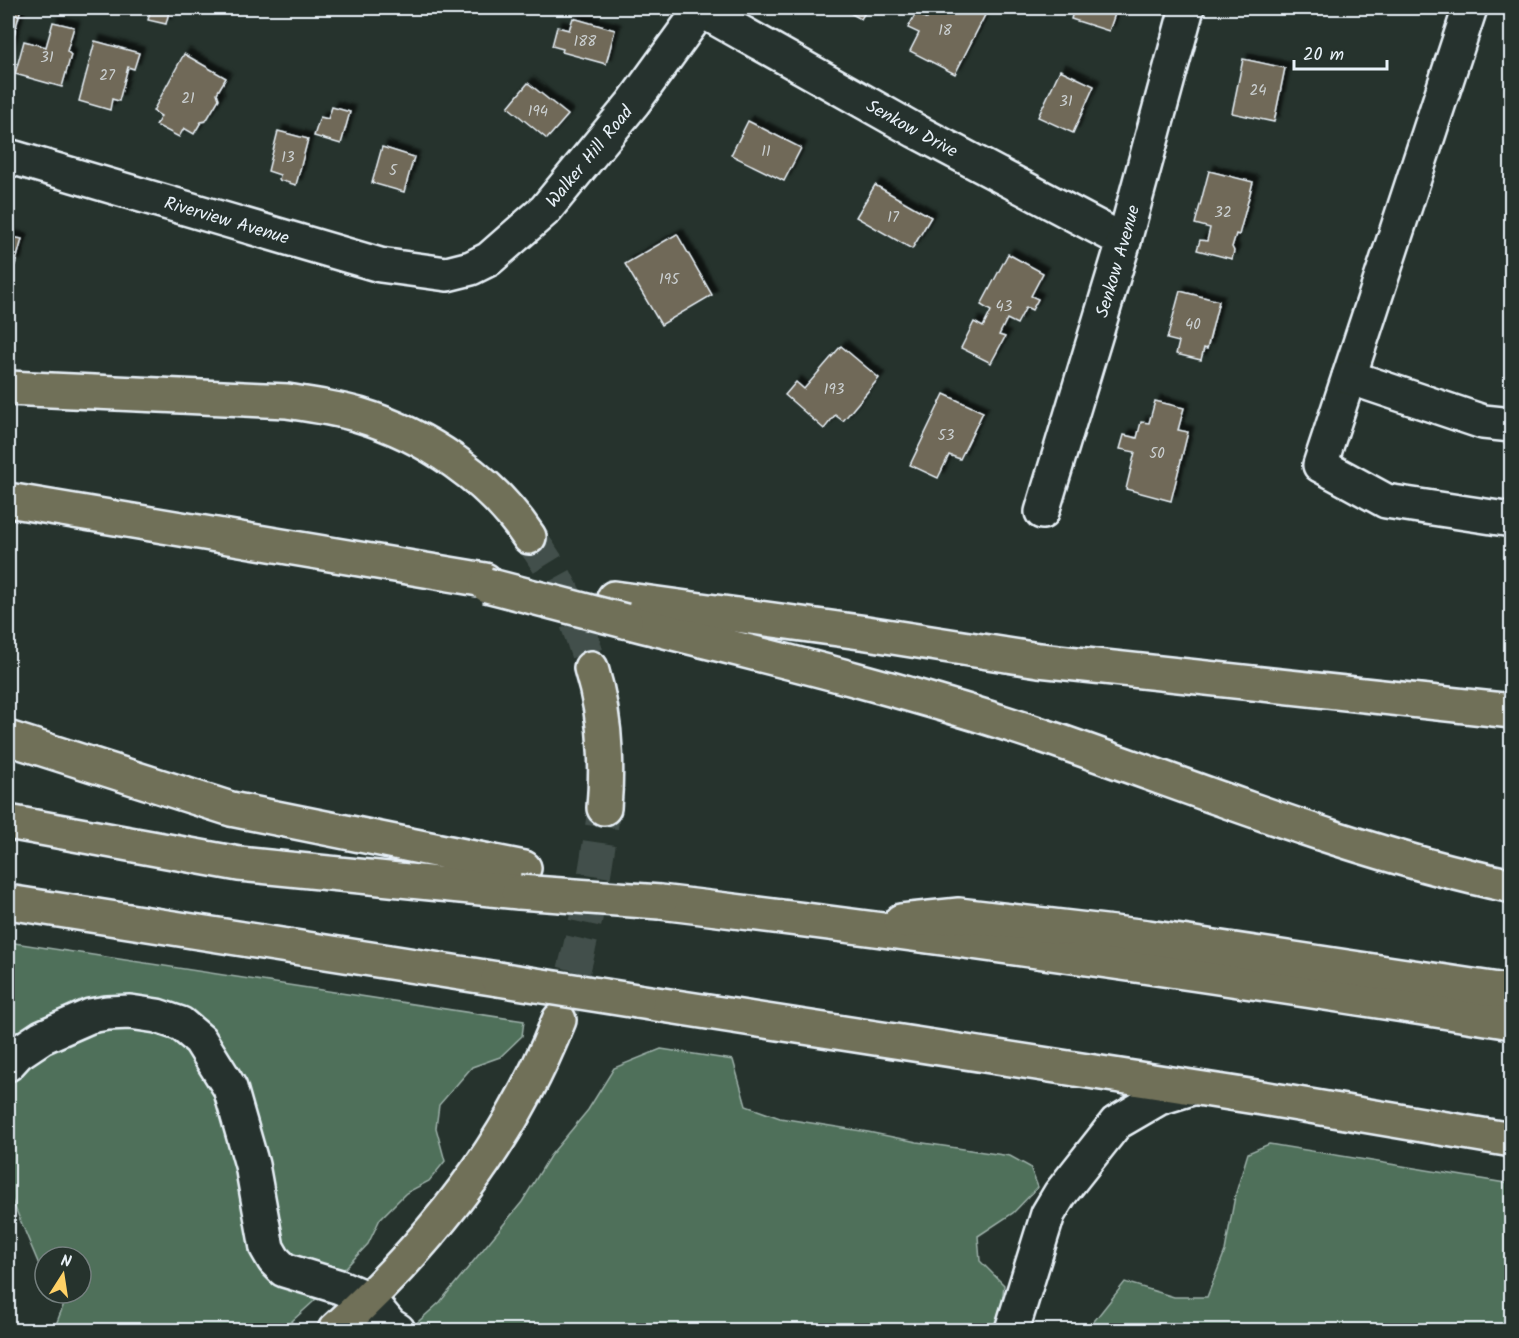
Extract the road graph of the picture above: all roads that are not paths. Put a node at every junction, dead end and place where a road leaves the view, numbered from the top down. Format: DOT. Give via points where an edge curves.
graph roads {
  1 [pos="1187,8"];
  2 [pos="1470,8"];
  3 [pos="702,9"];
  4 [pos="8,156"];
  5 [pos="1124,241"];
  6 [pos="447,274"];
  7 [pos="1349,377"];
  8 [pos="8,388"];
  9 [pos="1512,425"];
  10 [pos="8,500"];
  11 [pos="1042,512"];
  12 [pos="1512,519"];
  13 [pos="529,537"];
  14 [pos="620,610"];
  15 [pos="591,668"];
  16 [pos="1512,711"];
  17 [pos="8,738"];
  18 [pos="604,808"];
  19 [pos="8,822"];
  20 [pos="522,880"];
  21 [pos="1512,886"];
  22 [pos="8,902"];
  23 [pos="847,926"];
  24 [pos="1512,992"];
  25 [pos="560,1020"];
  26 [pos="1512,1022"];
  27 [pos="8,1064"];
  28 [pos="1192,1088"];
  29 [pos="1512,1140"];
  30 [pos="368,1299"];
  31 [pos="335,1330"];
  32 [pos="398,1330"];
  33 [pos="1012,1330"];
  1 -- 5 [label="street, Senkow Avenue"];
  2 -- 7 [label="street"];
  3 -- 5 [label="street, Senkow Drive"];
  3 -- 6 [label="street, Walker Hill Road" via="633,103 545,210 489,259"];
  4 -- 6 [label="street, Riverview Avenue" via="380,265"];
  5 -- 11 [label="street, Senkow Avenue"];
  7 -- 9 [label="street" via="1483,422"];
  7 -- 12 [label="street" via="1320,465 1386,501"];
  8 -- 13 [label="highway" via="277,400 358,415 412,436 464,470 502,503"];
  10 -- 14 [label="highway, bridge" via="478,580"];
  14 -- 16 [label="highway" via="867,633 1039,660"];
  14 -- 21 [label="highway" via="1046,737 1329,837"];
  15 -- 18 [label="highway" via="604,732"];
  17 -- 20 [label="highway" via="231,809"];
  19 -- 20 [label="highway" via="239,864"];
  20 -- 23 [label="highway, bridge" via="620,899"];
  22 -- 28 [label="highway, bridge"];
  23 -- 24 [label="highway" via="959,915 1148,937"];
  23 -- 26 [label="highway"];
  25 -- 30 [label="highway" via="516,1110 480,1170 422,1243"];
  27 -- 30 [label="street" via="42,1037 107,1012 157,1016 181,1024 200,1040 230,1088 252,1165 267,1248 274,1260 284,1270"];
  28 -- 29 [label="highway"];
  28 -- 33 [label="street" via="1159,1098 1116,1123 1060,1194 1048,1214"];
  30 -- 31 [label="highway"];
  30 -- 32 [label="street"];
}
